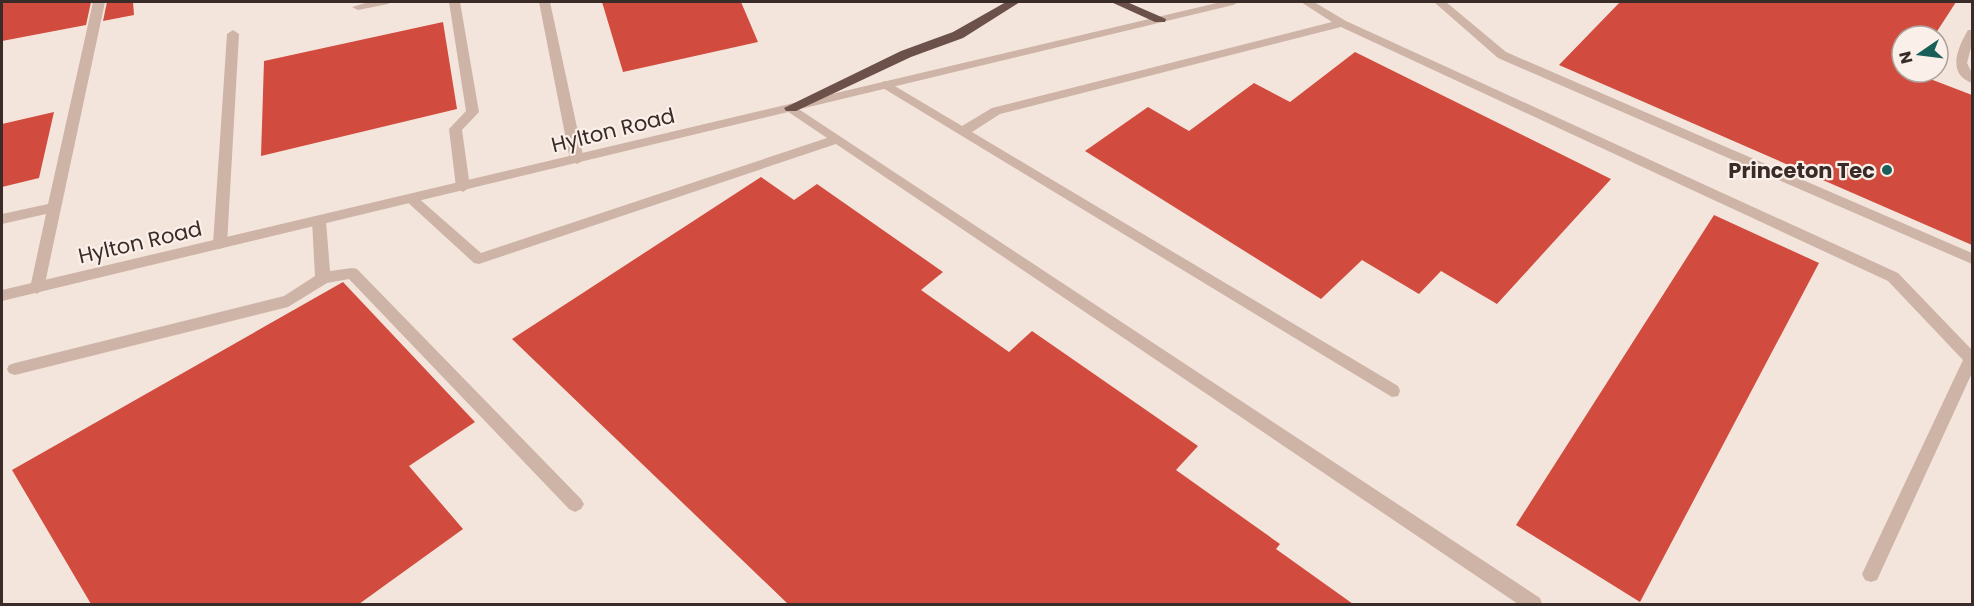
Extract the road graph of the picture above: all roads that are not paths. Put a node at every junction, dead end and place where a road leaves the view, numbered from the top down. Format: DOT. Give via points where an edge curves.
graph roads {
  1 [pos="99,2"];
  2 [pos="384,2"];
  3 [pos="454,2"];
  4 [pos="544,2"];
  5 [pos="1014,2"];
  6 [pos="1117,2"];
  7 [pos="1233,2"];
  8 [pos="1307,2"];
  9 [pos="1444,2"];
  10 [pos="358,7"];
  11 [pos="1160,19"];
  12 [pos="1342,23"];
  13 [pos="1972,33"];
  14 [pos="233,34"];
  15 [pos="1972,79"];
  16 [pos="884,85"];
  17 [pos="791,108"];
  18 [pos="962,132"];
  19 [pos="837,140"];
  20 [pos="577,160"];
  21 [pos="463,187"];
  22 [pos="411,199"];
  23 [pos="55,207"];
  24 [pos="2,219"];
  25 [pos="319,221"];
  26 [pos="220,244"];
  27 [pos="1972,259"];
  28 [pos="323,278"];
  29 [pos="37,288"];
  30 [pos="2,296"];
  31 [pos="15,369"];
  32 [pos="1392,391"];
  33 [pos="575,504"];
  34 [pos="1871,574"];
  35 [pos="1533,604"];
  1 -- 23 [label="street"];
  2 -- 10 [label="street"];
  3 -- 21 [label="street" via="473,112 455,129"];
  4 -- 20 [label="street"];
  5 -- 17 [label="highway" via="958,35 906,54"];
  6 -- 11 [label="highway"];
  7 -- 11 [label="street, Hylton Road"];
  8 -- 12 [label="street"];
  9 -- 27 [label="street" via="1502,55"];
  11 -- 16 [label="street, Hylton Road"];
  12 -- 18 [label="street" via="996,111"];
  12 -- 34 [label="street" via="1893,277 1971,359"];
  13 -- 15 [label="street" via="1960,64"];
  14 -- 26 [label="street"];
  16 -- 17 [label="street, Hylton Road"];
  16 -- 18 [label="street"];
  17 -- 19 [label="street"];
  17 -- 20 [label="street, Hylton Road"];
  18 -- 32 [label="street"];
  19 -- 22 [label="street" via="479,259"];
  19 -- 35 [label="street"];
  20 -- 21 [label="street, Hylton Road"];
  21 -- 22 [label="street, Hylton Road"];
  22 -- 25 [label="street, Hylton Road"];
  23 -- 24 [label="street"];
  23 -- 29 [label="street"];
  25 -- 26 [label="street, Hylton Road"];
  25 -- 28 [label="street"];
  26 -- 29 [label="street, Hylton Road"];
  28 -- 31 [label="street" via="288,301"];
  28 -- 33 [label="street" via="352,273"];
  29 -- 30 [label="street, Hylton Road"];
}
